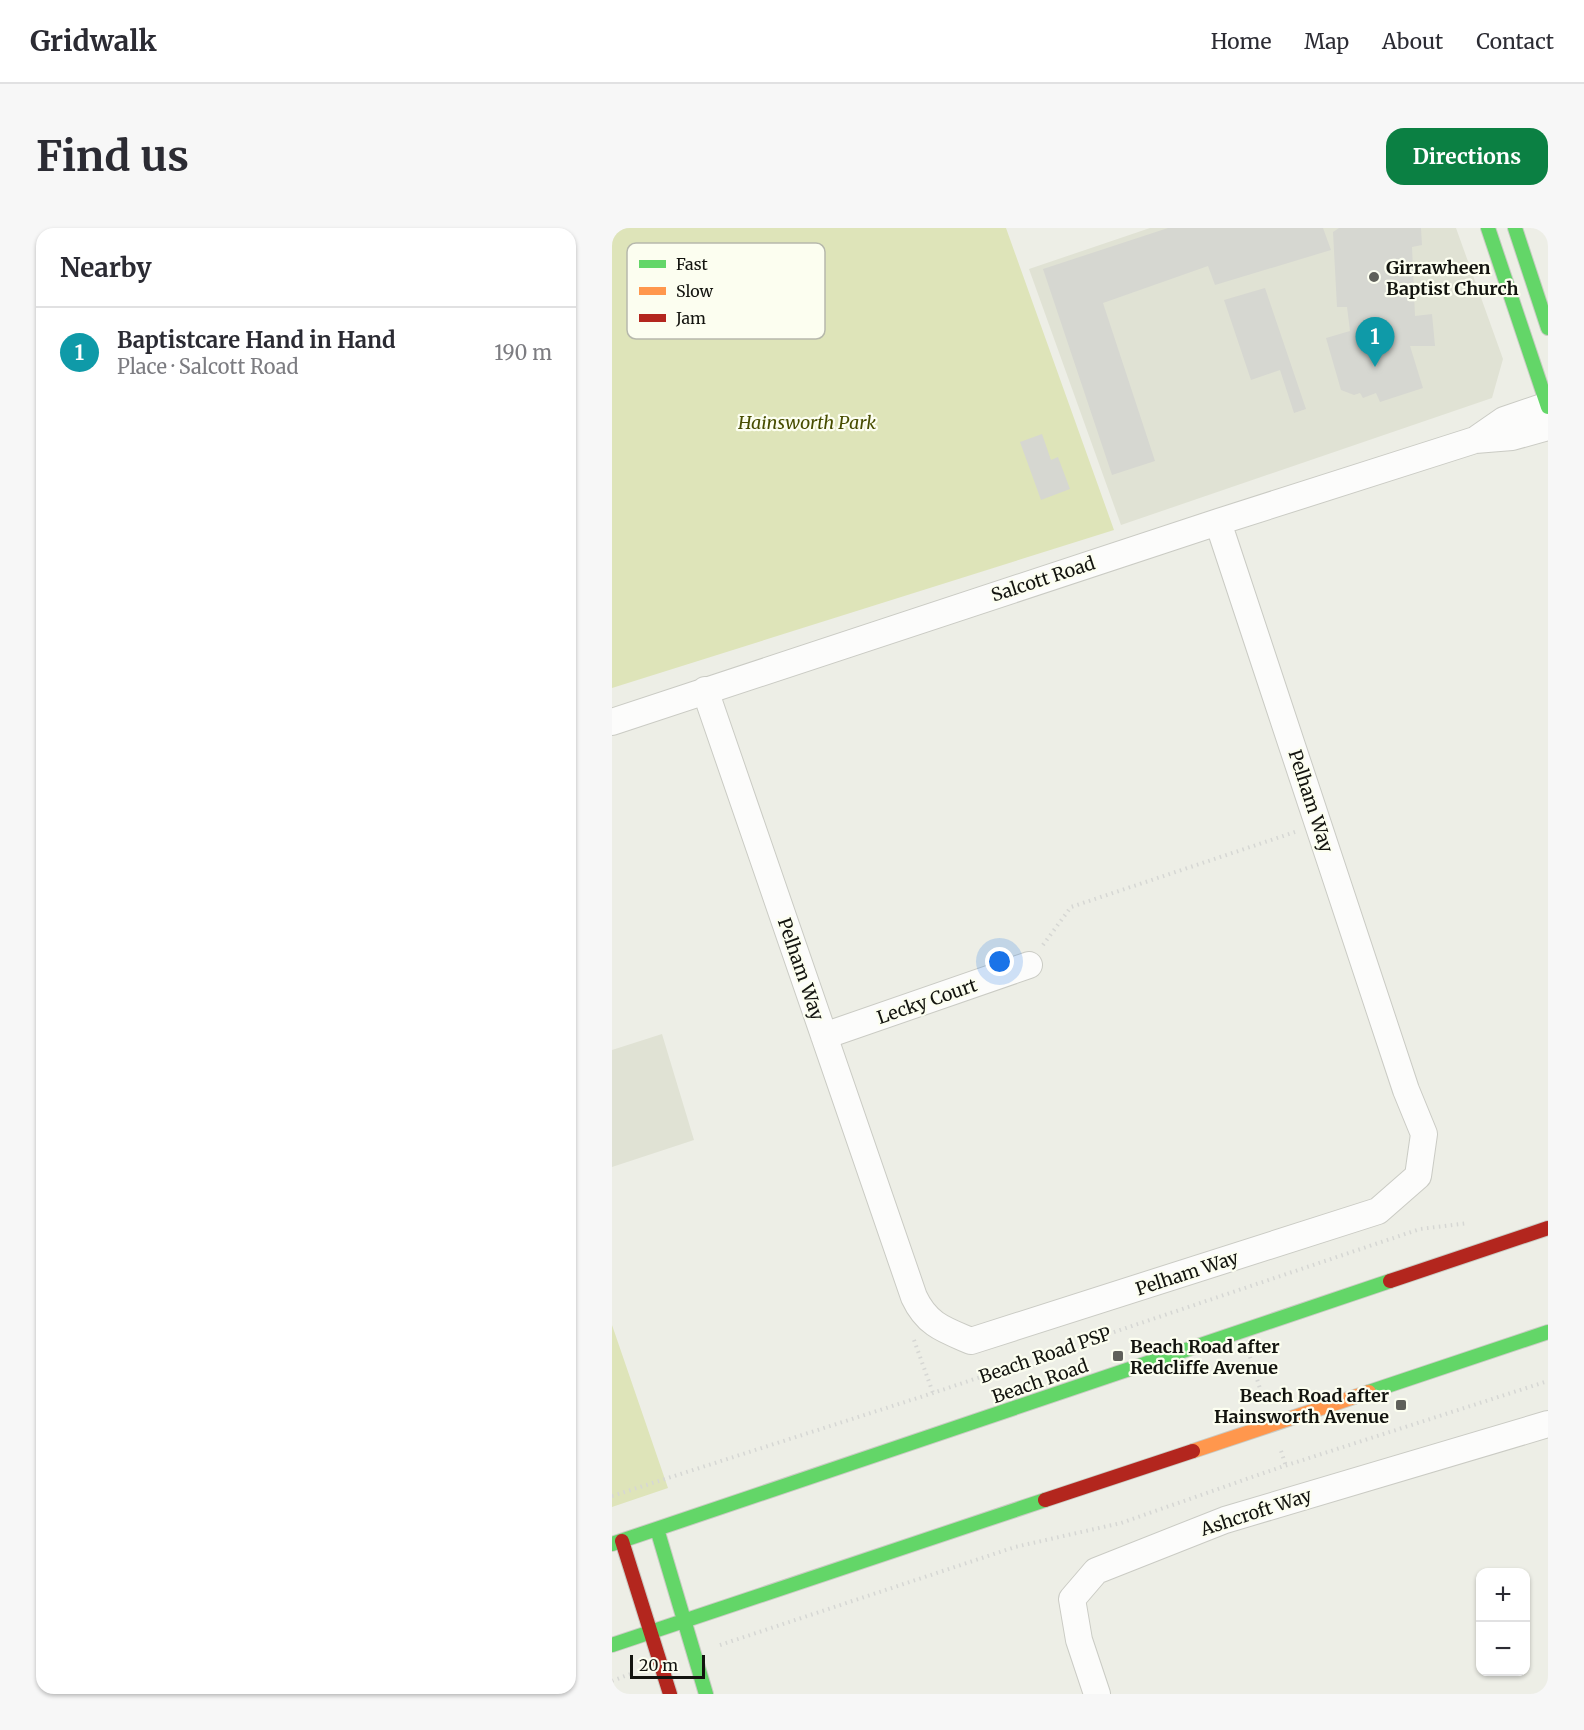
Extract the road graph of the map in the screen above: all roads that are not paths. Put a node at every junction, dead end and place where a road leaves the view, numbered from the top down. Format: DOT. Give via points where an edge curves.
graph roads {
  1 [pos="1488,228"];
  2 [pos="1515,228"];
  3 [pos="1548,328"];
  4 [pos="1548,405"];
  5 [pos="1548,427"];
  6 [pos="1475,440"];
  7 [pos="1218,522"];
  8 [pos="705,690"];
  9 [pos="612,722"];
  10 [pos="1029,965"];
  11 [pos="824,1036"];
  12 [pos="1548,1228"];
  13 [pos="1548,1332"];
  14 [pos="1548,1424"];
  15 [pos="657,1529"];
  16 [pos="617,1543"];
  17 [pos="686,1620"];
  18 [pos="651,1632"];
  19 [pos="612,1645"];
  20 [pos="670,1694"];
  21 [pos="706,1694"];
  22 [pos="1097,1694"];
  1 -- 4 [label="main road"];
  2 -- 3 [label="main road"];
  4 -- 6 [label="street, Salcott Road" via="1504,420"];
  5 -- 6 [label="street, Salcott Road" via="1512,437"];
  6 -- 7 [label="street, Salcott Road"];
  7 -- 8 [label="street, Salcott Road"];
  7 -- 11 [label="street, Pelham Way" via="1406,1090 1424,1134 1418,1176 1378,1211 971,1341 938,1327 920,1311"];
  8 -- 9 [label="street, Salcott Road"];
  8 -- 11 [label="street, Pelham Way"];
  10 -- 11 [label="street, Lecky Court"];
  12 -- 15 [label="main road, Beach Road"];
  13 -- 17 [label="main road"];
  14 -- 22 [label="street, Ashcroft Way" via="1225,1520 1096,1571 1072,1599"];
  15 -- 16 [label="main road, Beach Road"];
  15 -- 17 [label="main road"];
  16 -- 18 [label="main road"];
  17 -- 18 [label="main road"];
  17 -- 21 [label="main road"];
  18 -- 19 [label="main road"];
  18 -- 20 [label="main road"];
}
